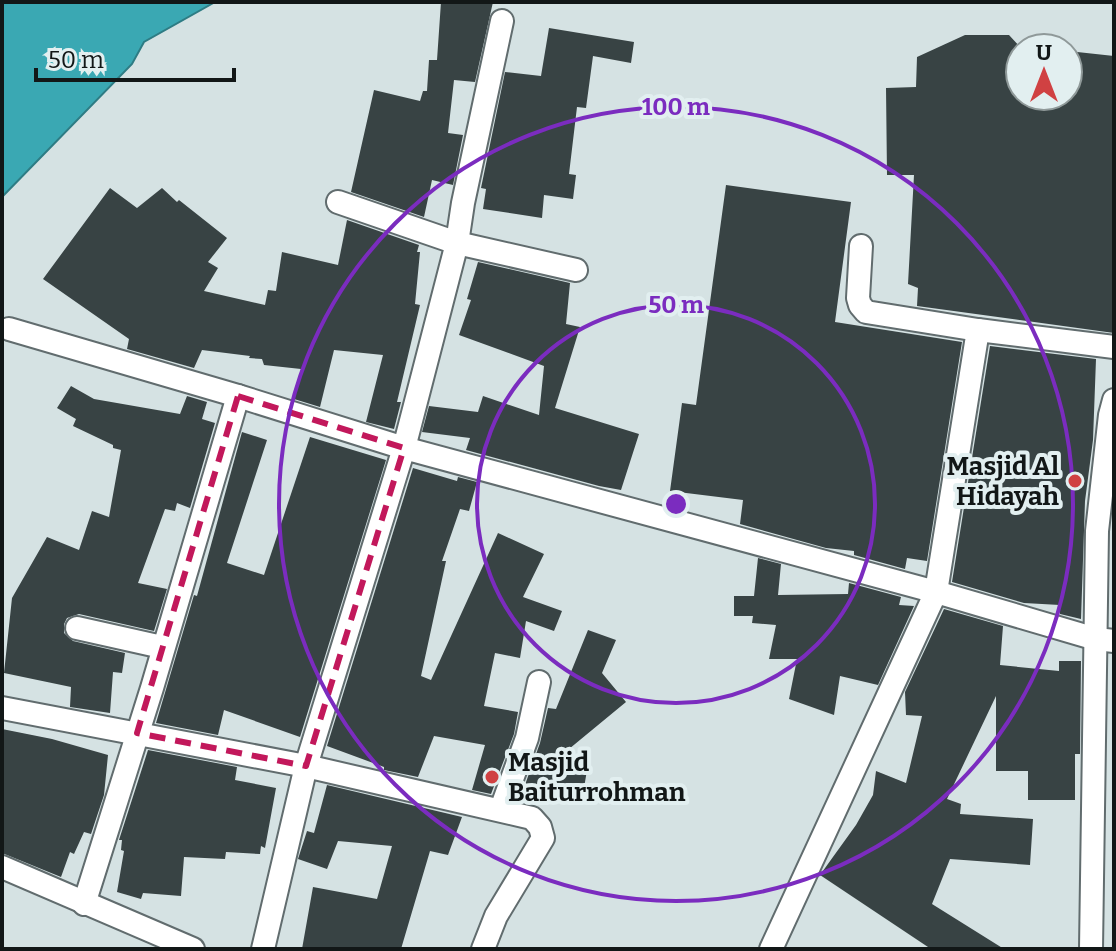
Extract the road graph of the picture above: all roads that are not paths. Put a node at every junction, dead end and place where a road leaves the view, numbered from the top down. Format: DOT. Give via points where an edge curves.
graph roads {
  1 [pos="502,21"];
  2 [pos="338,202"];
  3 [pos="457,243"];
  4 [pos="861,246"];
  5 [pos="576,270"];
  6 [pos="9,329"];
  7 [pos="978,330"];
  8 [pos="1114,347"];
  9 [pos="238,396"];
  10 [pos="1114,400"];
  11 [pos="404,448"];
  12 [pos="1108,477"];
  13 [pos="936,592"];
  14 [pos="77,628"];
  15 [pos="1105,640"];
  16 [pos="162,647"];
  17 [pos="539,682"];
  18 [pos="2,708"];
  19 [pos="137,733"];
  20 [pos="306,766"];
  21 [pos="501,809"];
  22 [pos="2,867"];
  23 [pos="84,904"];
  24 [pos="193,949"];
  25 [pos="263,949"];
  26 [pos="483,949"];
  27 [pos="771,949"];
  28 [pos="1091,949"];
  1 -- 3 [label="street"];
  2 -- 3 [label="street"];
  3 -- 5 [label="street"];
  3 -- 11 [label="street"];
  4 -- 7 [label="street" via="858,298 866,312"];
  6 -- 9 [label="street"];
  7 -- 8 [label="street"];
  7 -- 13 [label="street"];
  9 -- 11 [label="street"];
  9 -- 16 [label="street"];
  10 -- 12 [label="street"];
  11 -- 13 [label="street"];
  11 -- 20 [label="street"];
  12 -- 15 [label="street" via="1097,531"];
  13 -- 15 [label="street"];
  13 -- 27 [label="street"];
  14 -- 16 [label="street"];
  15 -- 28 [label="street"];
  16 -- 19 [label="street"];
  17 -- 21 [label="street" via="527,738"];
  18 -- 19 [label="street"];
  19 -- 20 [label="street"];
  19 -- 23 [label="street"];
  20 -- 21 [label="street"];
  20 -- 25 [label="street"];
  21 -- 26 [label="street" via="532,818 543,838 496,916"];
  22 -- 23 [label="street"];
  23 -- 24 [label="street"];
}
